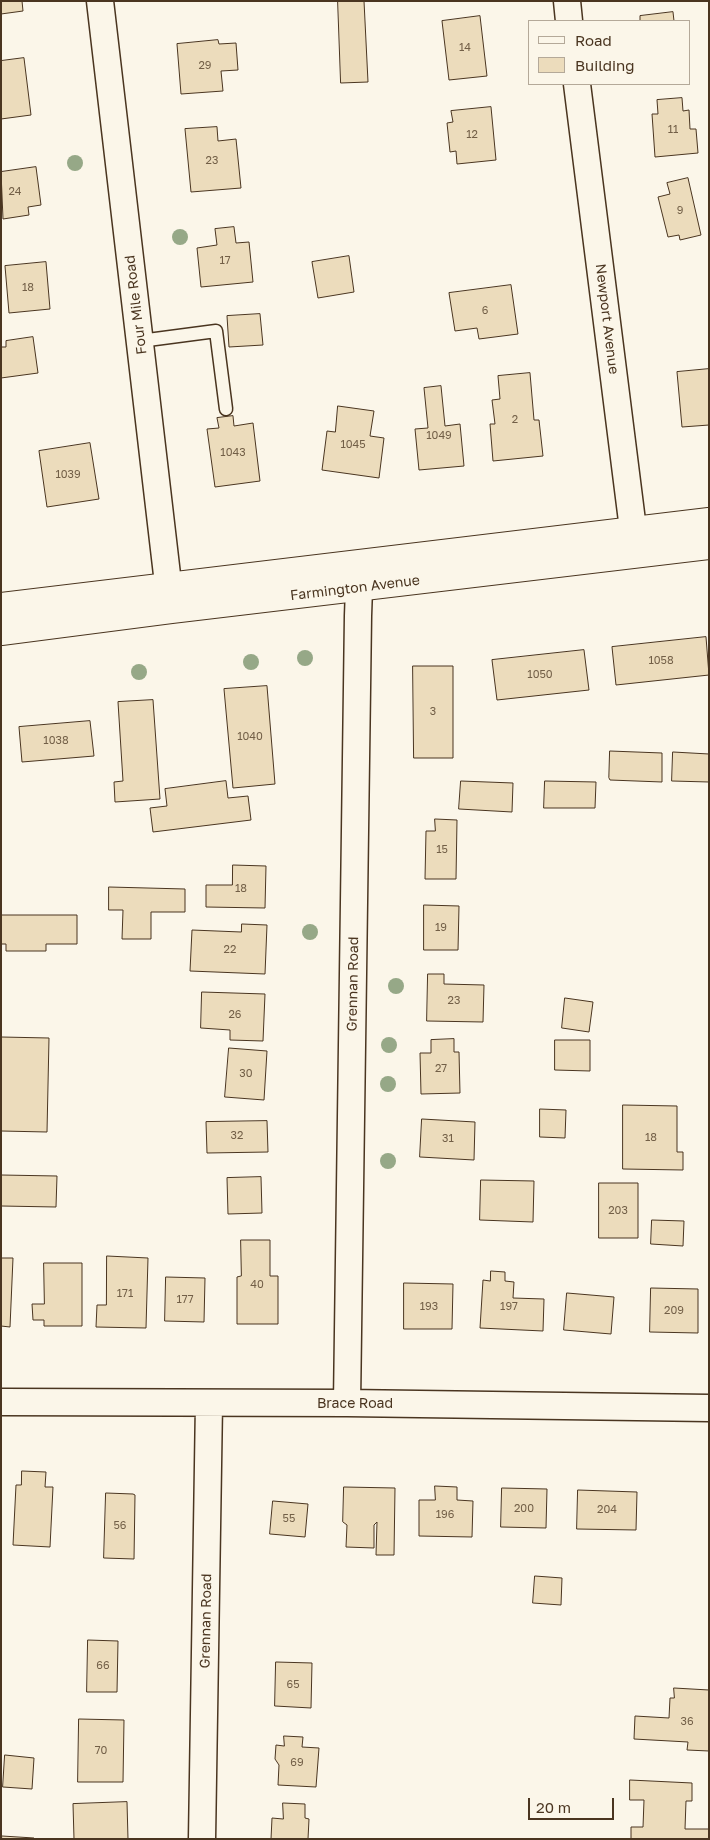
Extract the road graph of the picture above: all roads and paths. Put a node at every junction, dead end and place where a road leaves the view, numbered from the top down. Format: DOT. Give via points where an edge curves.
graph roads {
  1 [pos="100,1"];
  2 [pos="567,1"];
  3 [pos="569,20"];
  4 [pos="577,85"];
  5 [pos="140,341"];
  6 [pos="226,408"];
  7 [pos="709,522"];
  8 [pos="635,542"];
  9 [pos="709,545"];
  10 [pos="357,576"];
  11 [pos="170,598"];
  12 [pos="1,607"];
  13 [pos="1,632"];
  14 [pos="1,1402"];
  15 [pos="347,1403"];
  16 [pos="209,1404"];
  17 [pos="709,1408"];
  18 [pos="202,1839"];
  1 -- 5 [label="street, Four Mile Road"];
  2 -- 3 [label="street"];
  4 -- 8 [label="street, Newport Avenue"];
  5 -- 6 [label="lane" via="216,331"];
  5 -- 11 [label="street, Four Mile Road"];
  7 -- 8 [label="main road, Farmington Avenue"];
  8 -- 9 [label="main road, Farmington Avenue"];
  8 -- 10 [label="main road, Farmington Avenue"];
  10 -- 11 [label="main road, Farmington Avenue"];
  10 -- 15 [label="street, Grennan Road"];
  11 -- 12 [label="main road, Farmington Avenue"];
  11 -- 13 [label="main road, Farmington Avenue"];
  14 -- 16 [label="street, Brace Road"];
  15 -- 16 [label="street, Brace Road"];
  15 -- 17 [label="street, Brace Road"];
  16 -- 18 [label="street, Grennan Road"];
}
